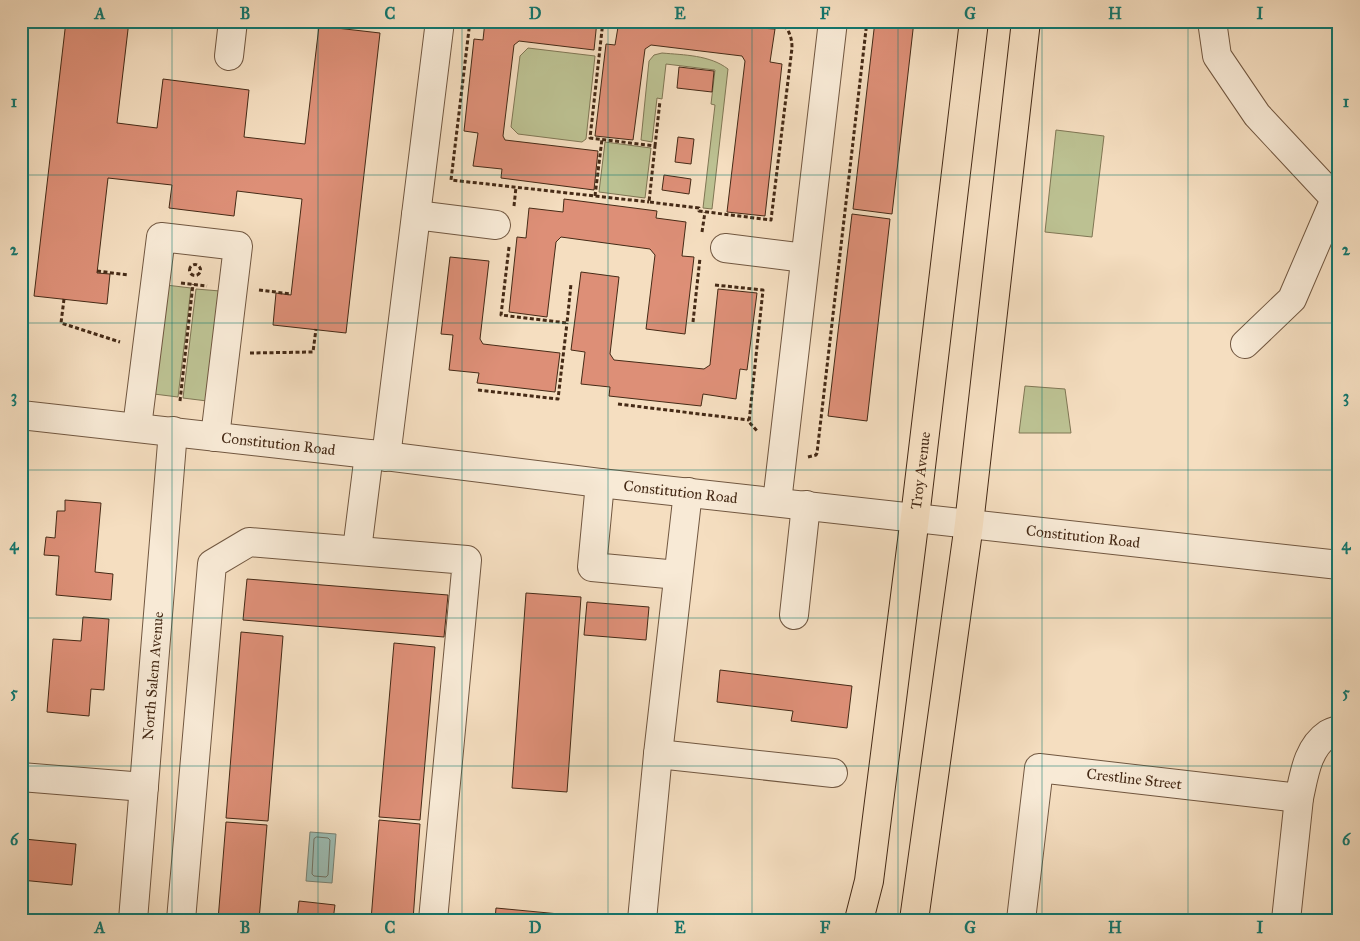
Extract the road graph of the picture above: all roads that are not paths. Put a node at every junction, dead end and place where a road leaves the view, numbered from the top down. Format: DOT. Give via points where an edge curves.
graph roads {
  1 [pos="233,21"];
  2 [pos="440,21"];
  3 [pos="833,21"];
  4 [pos="974,21"];
  5 [pos="1026,21"];
  6 [pos="1212,21"];
  7 [pos="229,56"];
  8 [pos="1337,201"];
  9 [pos="416,215"];
  10 [pos="506,226"];
  11 [pos="709,246"];
  12 [pos="805,258"];
  13 [pos="1245,344"];
  14 [pos="21,415"];
  15 [pos="137,428"];
  16 [pos="173,431"];
  17 [pos="214,437"];
  18 [pos="377,455"];
  19 [pos="600,483"];
  20 [pos="688,492"];
  21 [pos="777,502"];
  22 [pos="806,505"];
  23 [pos="915,517"];
  24 [pos="969,524"];
  25 [pos="357,550"];
  26 [pos="1339,565"];
  27 [pos="678,575"];
  28 [pos="794,614"];
  29 [pos="1339,730"];
  30 [pos="658,754"];
  31 [pos="833,773"];
  32 [pos="21,777"];
  33 [pos="144,787"];
  34 [pos="1299,798"];
  35 [pos="133,920"];
  36 [pos="181,920"];
  37 [pos="433,920"];
  38 [pos="642,920"];
  39 [pos="860,920"];
  40 [pos="914,920"];
  41 [pos="1021,920"];
  42 [pos="1286,920"];
  1 -- 7 [label="street"];
  2 -- 9 [label="street"];
  3 -- 12 [label="street"];
  4 -- 23 [label="main road, Troy Avenue"];
  5 -- 24 [label="main road"];
  6 -- 8 [label="street" via="1217,56 1257,115"];
  8 -- 13 [label="street" via="1292,300"];
  9 -- 10 [label="street"];
  9 -- 18 [label="street" via="394,388"];
  11 -- 12 [label="street"];
  12 -- 21 [label="street"];
  14 -- 15 [label="street, Constitution Road"];
  15 -- 16 [label="street, Constitution Road"];
  15 -- 17 [label="street" via="161,237 238,246"];
  16 -- 17 [label="street, Constitution Road"];
  16 -- 33 [label="street, North Salem Avenue"];
  17 -- 18 [label="street, Constitution Road"];
  18 -- 19 [label="street, Constitution Road"];
  18 -- 25 [label="street"];
  19 -- 20 [label="street, Constitution Road"];
  19 -- 27 [label="street" via="592,567"];
  20 -- 21 [label="street, Constitution Road"];
  20 -- 27 [label="street"];
  21 -- 22 [label="street, Constitution Road"];
  22 -- 23 [label="street, Constitution Road"];
  22 -- 28 [label="street"];
  23 -- 24 [label="street, Constitution Road"];
  23 -- 39 [label="main road, Troy Avenue" via="869,881"];
  24 -- 26 [label="street, Constitution Road"];
  24 -- 40 [label="main road"];
  25 -- 36 [label="street" via="249,542 212,564"];
  25 -- 37 [label="street" via="466,560"];
  27 -- 30 [label="street"];
  29 -- 34 [label="street" via="1327,734 1313,749"];
  30 -- 31 [label="street"];
  30 -- 38 [label="street"];
  32 -- 33 [label="street"];
  33 -- 35 [label="street, North Salem Avenue"];
  34 -- 41 [label="street, Crestline Street" via="1039,768"];
  34 -- 42 [label="street"];
}
